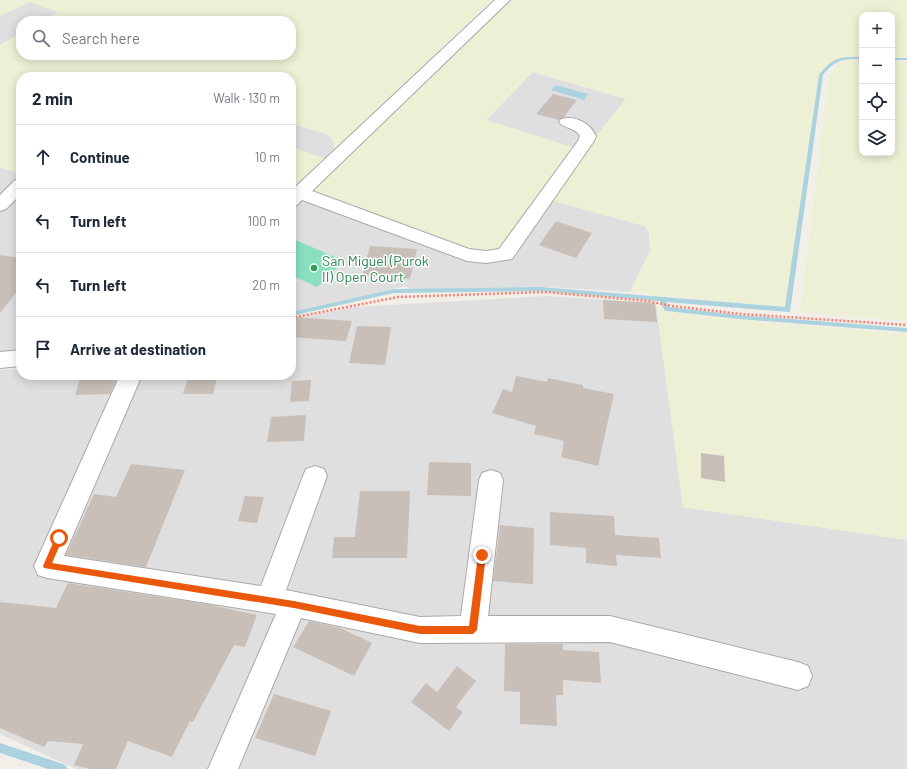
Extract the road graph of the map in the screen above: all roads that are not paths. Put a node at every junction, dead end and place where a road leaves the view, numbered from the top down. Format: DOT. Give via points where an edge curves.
graph roads {
  1 [pos="503,0"];
  2 [pos="567,122"];
  3 [pos="16,189"];
  4 [pos="296,197"];
  5 [pos="0,205"];
  6 [pos="16,358"];
  7 [pos="0,360"];
  8 [pos="130,380"];
  9 [pos="315,476"];
  10 [pos="491,480"];
  11 [pos="281,603"];
  12 [pos="473,630"];
  13 [pos="798,676"];
  14 [pos="228,760"];
  1 -- 4 [label="street"];
  2 -- 4 [label="street" via="586,130 586,141 505,254 486,257 467,255"];
  3 -- 5 [label="street"];
  6 -- 7 [label="street"];
  8 -- 11 [label="street" via="47,566"];
  9 -- 11 [label="street"];
  10 -- 12 [label="street"];
  11 -- 12 [label="street" via="420,630"];
  11 -- 14 [label="street"];
  12 -- 13 [label="street" via="610,629"];
}
